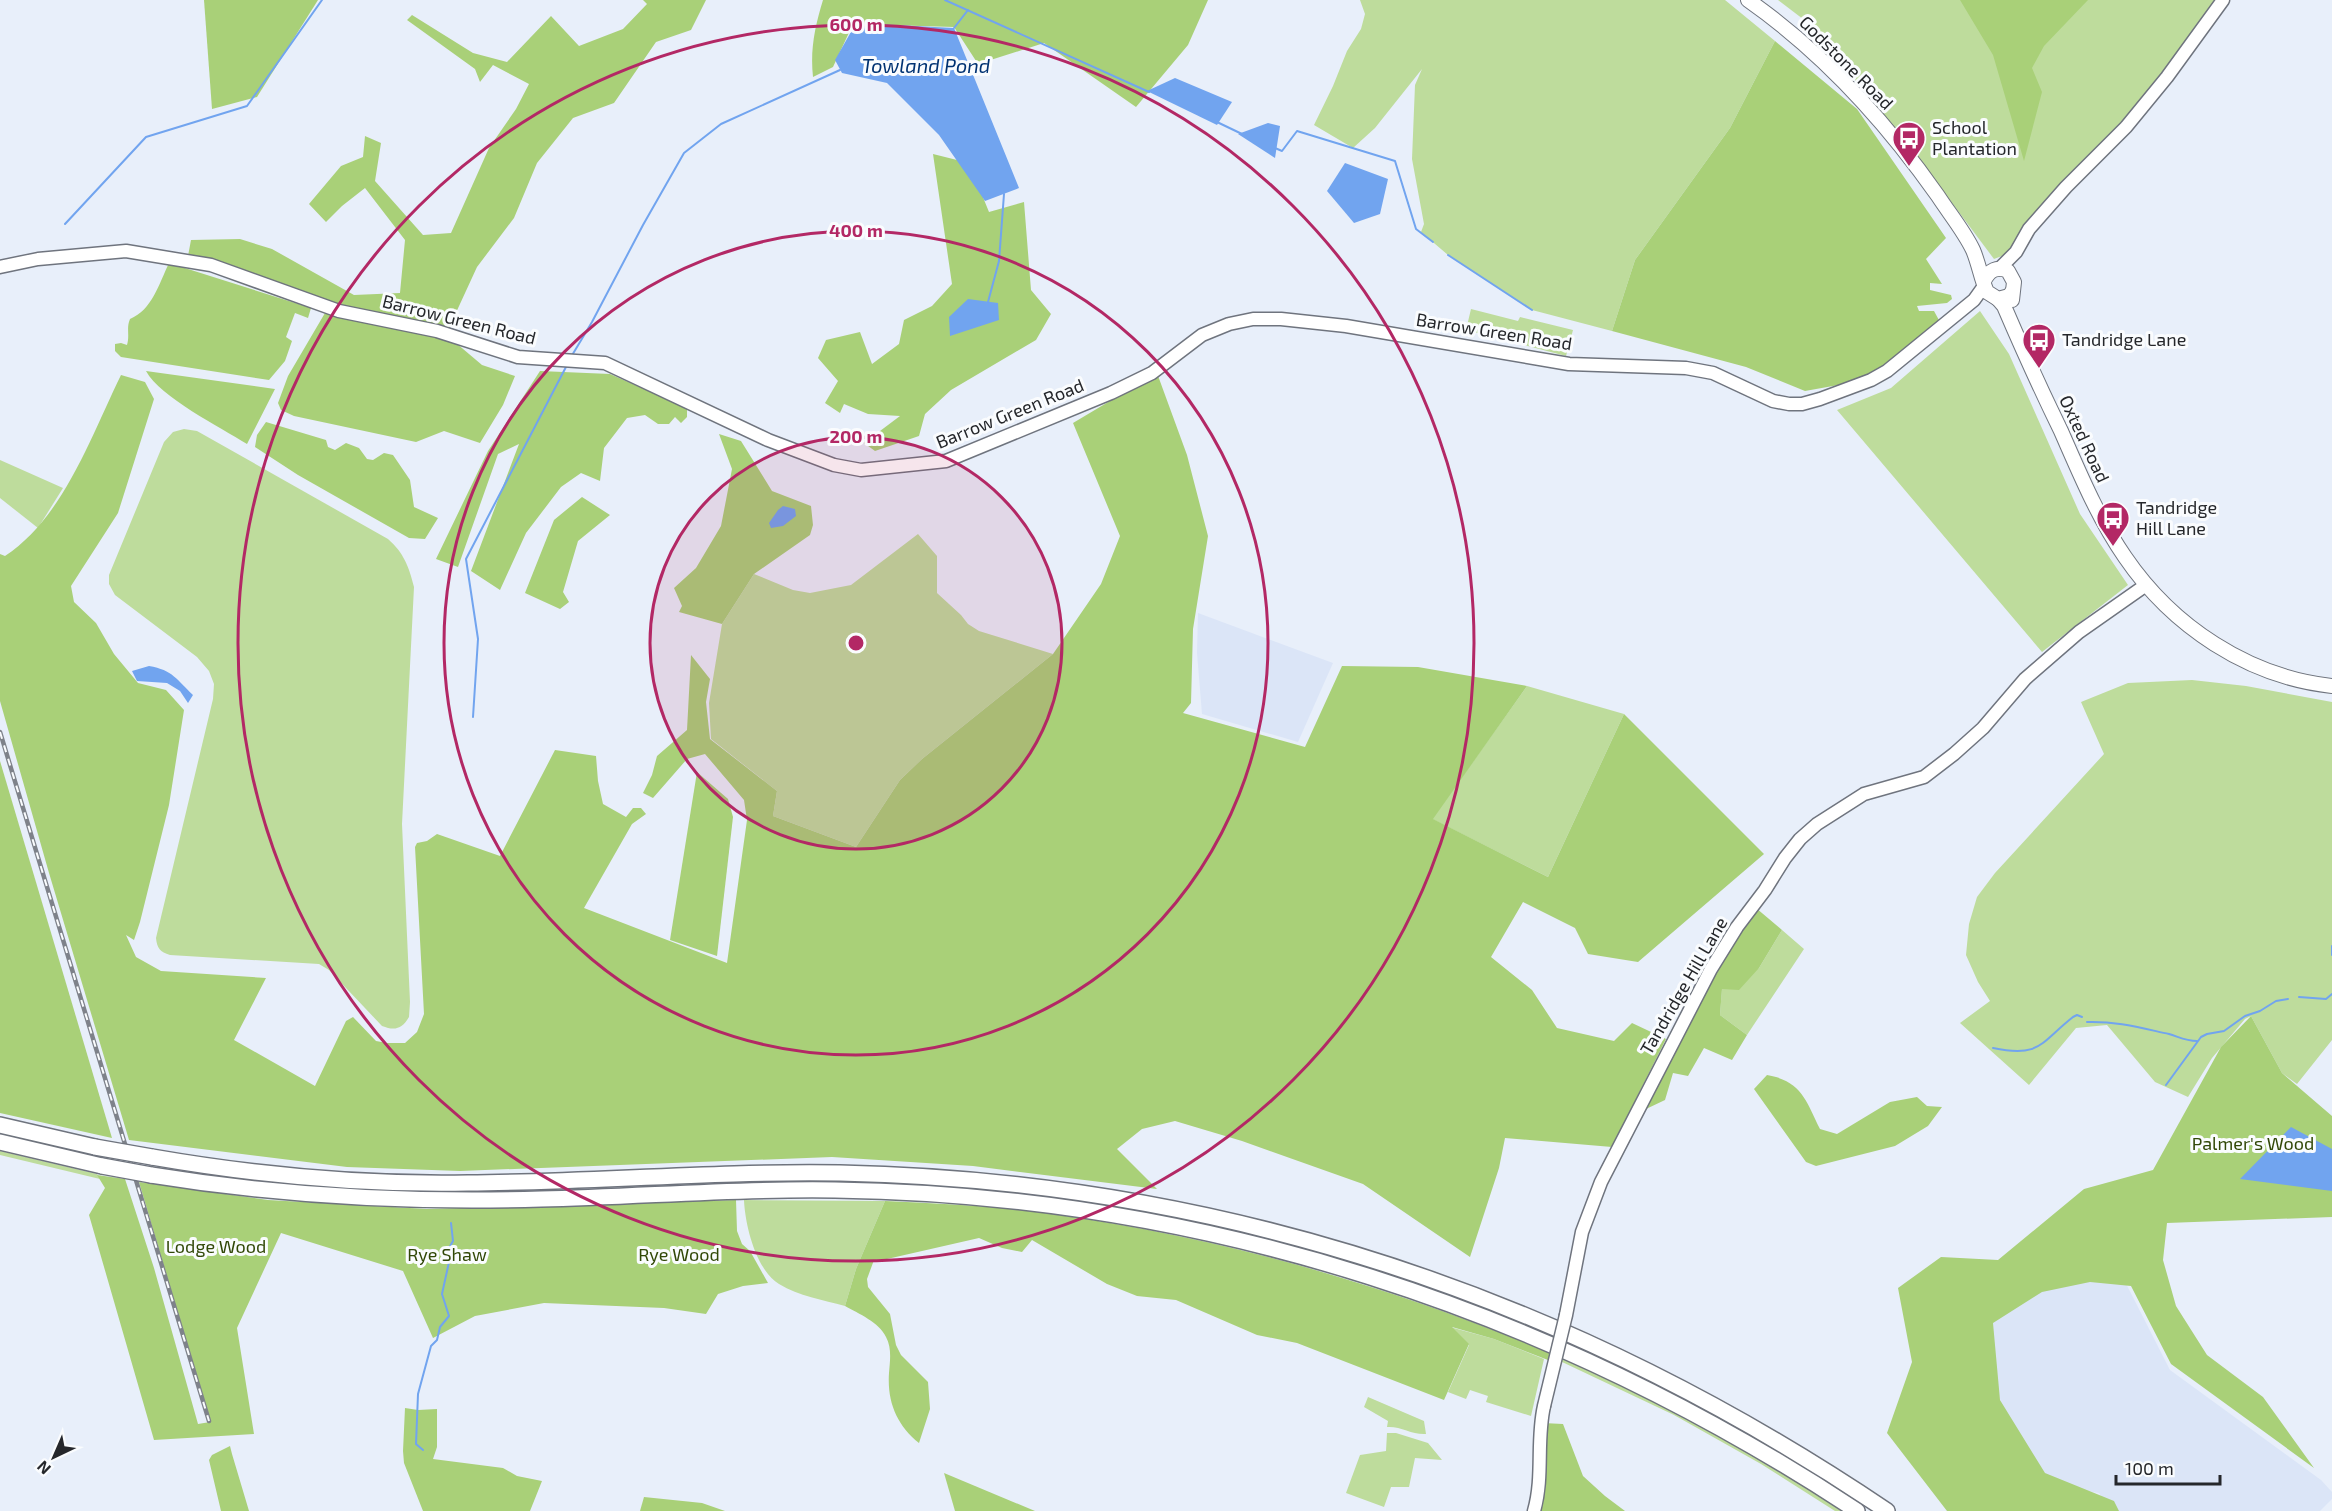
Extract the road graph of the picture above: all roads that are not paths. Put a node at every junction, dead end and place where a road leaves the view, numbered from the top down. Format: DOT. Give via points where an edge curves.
graph roads {
  1 [pos="1748,0"];
  2 [pos="2223,0"];
  3 [pos="1972,248"];
  4 [pos="0,267"];
  5 [pos="2002,271"];
  6 [pos="1990,290"];
  7 [pos="2012,292"];
  8 [pos="2016,334"];
  9 [pos="2146,585"];
  10 [pos="2332,686"];
  11 [pos="0,1125"];
  12 [pos="0,1142"];
  13 [pos="1534,1511"];
  14 [pos="1857,1511"];
  15 [pos="1887,1511"];
  1 -- 3 [label="main road, Godstone Road" via="1789,31 1863,102 1919,169"];
  2 -- 5 [label="street" via="2168,77 2051,204"];
  3 -- 5 [label="main road, Godstone Road"];
  3 -- 6 [label="main road, Godstone Road"];
  4 -- 6 [label="street, Barrow Green Road" via="38,259 126,251 211,265 339,311 437,331 518,357 605,363 768,440 834,465 861,470 946,462 1111,393 1152,373 1202,335 1253,319 1346,326 1569,364 1686,368 1713,374 1773,400 1802,404 1887,371"];
  5 -- 6 [label="main road" via="1991,271"];
  5 -- 7 [label="main road" via="2014,282"];
  6 -- 7 [label="main road" via="2003,298"];
  6 -- 8 [label="main road, Oxted Road"];
  7 -- 8 [label="main road, Oxted Road"];
  8 -- 9 [label="main road, Oxted Road" via="2107,529"];
  9 -- 10 [label="main road, Oxted Road" via="2170,610 2224,650 2279,675"];
  9 -- 13 [label="street, Tandridge Hill Lane, bridge" via="2079,632 2025,679 1983,728 1924,777 1864,794 1817,824 1792,849 1737,927 1616,1150 1582,1232 1539,1431 1540,1479"];
  11 -- 15 [label="highway, bridge" via="95,1147 285,1176 392,1183 766,1173 912,1176 1026,1186 1181,1210 1376,1261 1560,1329 1735,1416"];
  12 -- 14 [label="highway, bridge" via="151,1175 303,1194 430,1200 798,1190 911,1193 1023,1202 1179,1227 1350,1270 1535,1336 1701,1416"];
}
